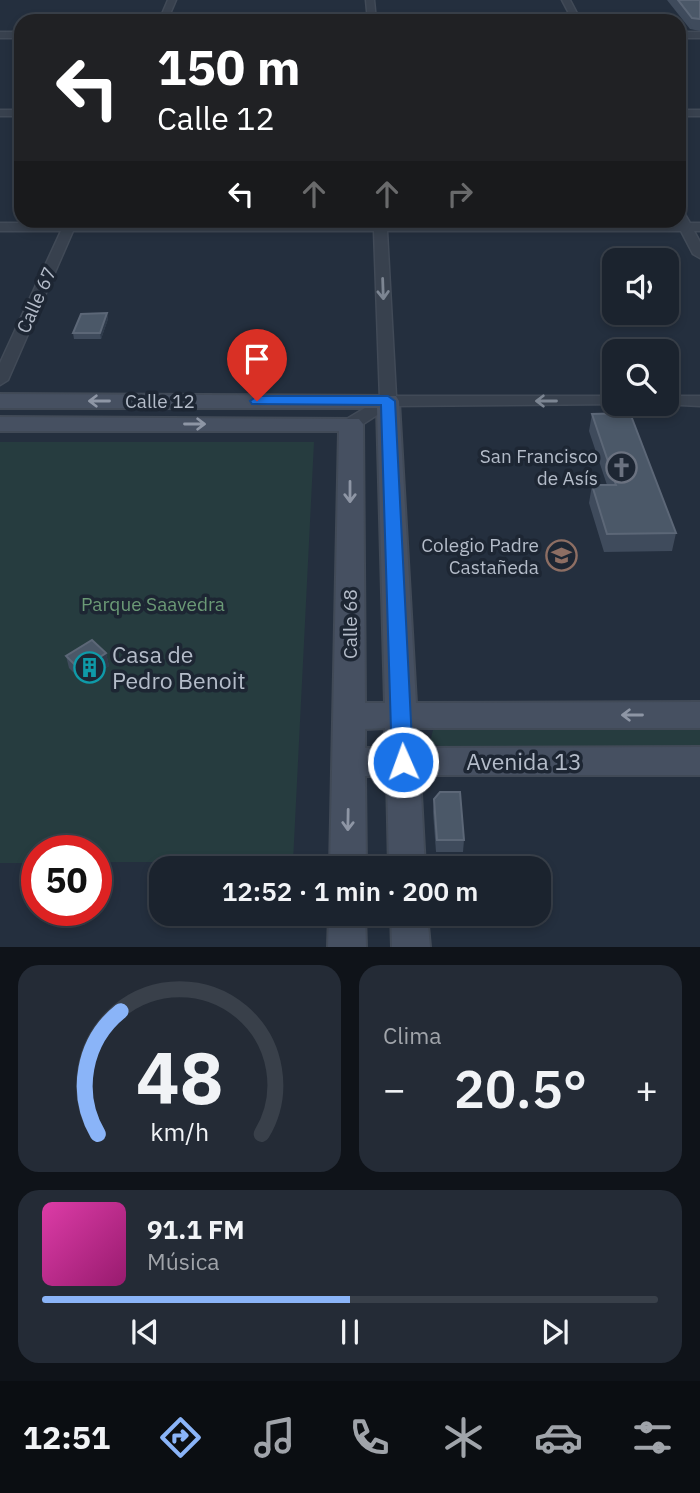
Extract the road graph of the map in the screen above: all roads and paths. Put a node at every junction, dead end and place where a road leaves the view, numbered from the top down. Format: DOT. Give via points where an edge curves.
graph roads {
  1 [pos="693,227"];
  2 [pos="69,228"];
  3 [pos="381,228"];
  4 [pos="700,254"];
  5 [pos="0,380"];
  6 [pos="0,401"];
  7 [pos="388,401"];
  8 [pos="602,401"];
  9 [pos="679,401"];
  10 [pos="700,401"];
  11 [pos="0,424"];
  12 [pos="351,424"];
  13 [pos="401,715"];
  14 [pos="700,715"];
  15 [pos="349,716"];
  16 [pos="700,761"];
  17 [pos="349,762"];
  18 [pos="403,762"];
  19 [pos="348,856"];
  20 [pos="407,856"];
  21 [pos="347,926"];
  22 [pos="410,926"];
  23 [pos="346,947"];
  24 [pos="411,947"];
  1 -- 4 [label="street"];
  2 -- 5 [label="street, Calle 67"];
  3 -- 7 [label="street, one-way"];
  7 -- 6 [label="main road, Calle 12, one-way"];
  8 -- 7 [label="street, Calle 12, one-way"];
  7 -- 12 [label="street"];
  7 -- 13 [label="main road"];
  9 -- 10 [label="street"];
  11 -- 12 [label="main road, Calle 12, one-way"];
  12 -- 15 [label="main road, Calle 68, one-way"];
  14 -- 13 [label="main road, one-way"];
  13 -- 15 [label="main road"];
  13 -- 18 [label="main road"];
  15 -- 17 [label="main road, Calle 68"];
  16 -- 18 [label="main road, Avenida 13"];
  17 -- 18 [label="main road, Avenida 13"];
  17 -- 19 [label="main road, Calle 68, one-way"];
  18 -- 20 [label="main road"];
  21 -- 23 [label="main road"];
  22 -- 24 [label="main road"];
}
